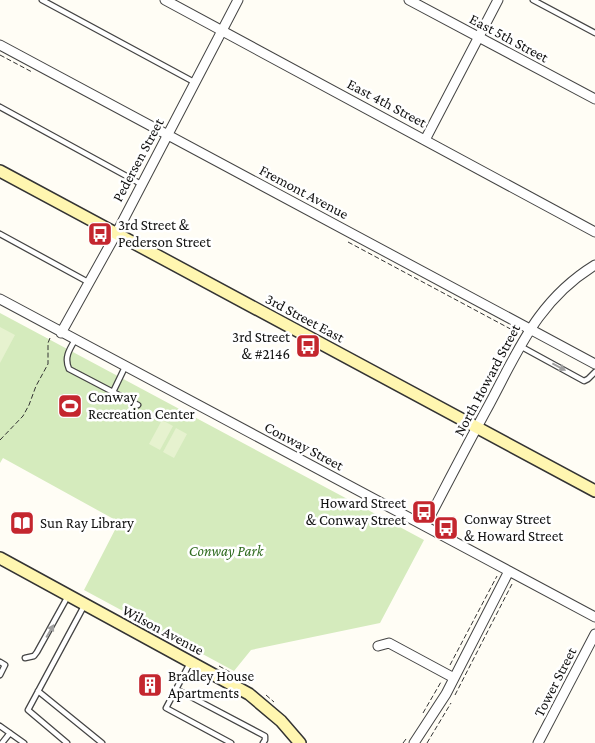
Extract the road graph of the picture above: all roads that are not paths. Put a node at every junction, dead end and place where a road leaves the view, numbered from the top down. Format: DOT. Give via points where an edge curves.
graph roads {
  1 [pos="42,0"];
  2 [pos="165,0"];
  3 [pos="238,0"];
  4 [pos="409,0"];
  5 [pos="498,0"];
  6 [pos="533,0"];
  7 [pos="222,31"];
  8 [pos="595,33"];
  9 [pos="479,37"];
  10 [pos="0,44"];
  11 [pos="194,82"];
  12 [pos="595,99"];
  13 [pos="0,107"];
  14 [pos="167,134"];
  15 [pos="425,140"];
  16 [pos="0,171"];
  17 [pos="141,184"];
  18 [pos="595,232"];
  19 [pos="0,234"];
  20 [pos="116,234"];
  21 [pos="595,266"];
  22 [pos="88,282"];
  23 [pos="0,299"];
  24 [pos="530,329"];
  25 [pos="61,332"];
  26 [pos="75,340"];
  27 [pos="520,346"];
  28 [pos="595,364"];
  29 [pos="126,367"];
  30 [pos="595,372"];
  31 [pos="113,392"];
  32 [pos="138,405"];
  33 [pos="477,427"];
  34 [pos="595,491"];
  35 [pos="425,526"];
  36 [pos="0,558"];
  37 [pos="509,571"];
  38 [pos="69,596"];
  39 [pos="84,604"];
  40 [pos="595,617"];
  41 [pos="595,634"];
  42 [pos="378,646"];
  43 [pos="25,658"];
  44 [pos="0,662"];
  45 [pos="190,662"];
  46 [pos="0,675"];
  47 [pos="454,678"];
  48 [pos="176,689"];
  49 [pos="38,691"];
  50 [pos="0,726"];
  51 [pos="10,733"];
  52 [pos="411,739"];
  53 [pos="2,743"];
  54 [pos="24,743"];
  55 [pos="67,743"];
  56 [pos="102,743"];
  57 [pos="231,743"];
  58 [pos="263,743"];
  59 [pos="300,743"];
  60 [pos="538,743"];
  1 -- 11 [label="lane"];
  2 -- 7 [label="street, East 4th Street"];
  3 -- 7 [label="street, Pedersen Street"];
  4 -- 9 [label="street, East 5th Street"];
  5 -- 9 [label="street"];
  6 -- 8 [label="lane"];
  7 -- 11 [label="street, Pedersen Street"];
  7 -- 15 [label="street, East 4th Street"];
  9 -- 12 [label="street, East 5th Street"];
  9 -- 15 [label="street"];
  10 -- 14 [label="street, Fremont Avenue"];
  11 -- 14 [label="street, Pedersen Street"];
  13 -- 17 [label="lane"];
  14 -- 17 [label="street, Pedersen Street"];
  14 -- 24 [label="street, Fremont Avenue"];
  15 -- 18 [label="street, East 4th Street"];
  16 -- 20 [label="street, 3rd Street East"];
  17 -- 20 [label="street, Pedersen Street"];
  19 -- 22 [label="lane"];
  20 -- 22 [label="street, Pedersen Street"];
  20 -- 33 [label="street, 3rd Street East"];
  21 -- 24 [label="street, North Howard Street" via="564,287"];
  22 -- 25 [label="street, Pedersen Street"];
  23 -- 25 [label="street, Conway Street"];
  24 -- 27 [label="street, North Howard Street"];
  24 -- 28 [label="street, Fremont Avenue"];
  25 -- 26 [label="street, Conway Street"];
  26 -- 29 [label="street, Conway Street"];
  26 -- 31 [label="lane" via="67,356 69,369"];
  27 -- 30 [label="lane, one-way" via="584,381"];
  27 -- 33 [label="street, North Howard Street"];
  29 -- 31 [label="lane"];
  29 -- 35 [label="street, Conway Street"];
  31 -- 32 [label="lane"];
  33 -- 34 [label="street, 3rd Street East"];
  33 -- 35 [label="street, North Howard Street"];
  35 -- 37 [label="street, Conway Street"];
  36 -- 38 [label="street, Wilson Avenue"];
  37 -- 40 [label="street, Conway Street"];
  37 -- 47 [label="street"];
  38 -- 39 [label="street, Wilson Avenue"];
  43 -- 38 [label="lane, one-way" via="37,652"];
  39 -- 45 [label="street, Wilson Avenue"];
  39 -- 49 [label="lane"];
  41 -- 60 [label="street, Tower Street"];
  42 -- 47 [label="street" via="390,643"];
  44 -- 46 [label="lane" via="5,665"];
  45 -- 48 [label="lane"];
  45 -- 59 [label="street, Wilson Avenue" via="249,694 281,721"];
  47 -- 52 [label="street"];
  48 -- 57 [label="lane" via="166,708"];
  48 -- 58 [label="lane" via="265,736"];
  49 -- 55 [label="lane" via="28,710"];
  49 -- 56 [label="lane"];
  50 -- 51 [label="lane"];
  51 -- 53 [label="lane"];
  51 -- 54 [label="lane"];
}
